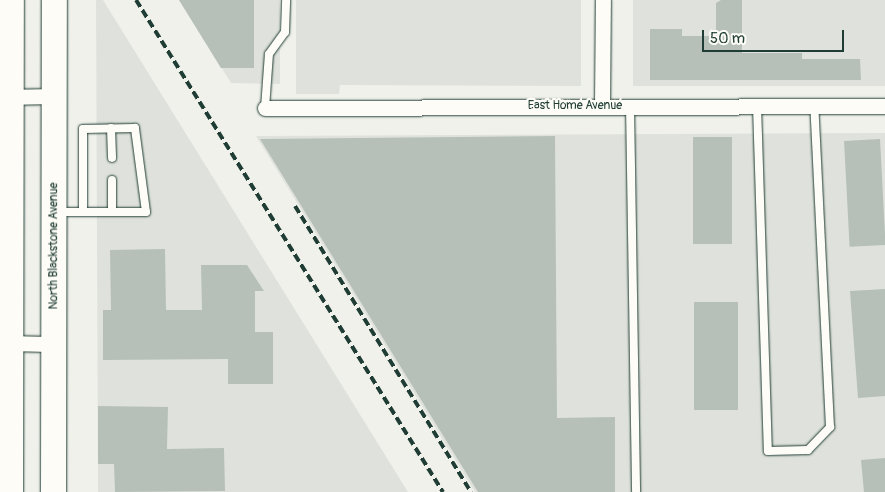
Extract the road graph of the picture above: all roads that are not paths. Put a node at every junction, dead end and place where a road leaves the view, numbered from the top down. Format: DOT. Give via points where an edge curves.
graph roads {
  1 [pos="10,0"];
  2 [pos="54,0"];
  3 [pos="286,0"];
  4 [pos="603,0"];
  5 [pos="54,96"];
  6 [pos="6,97"];
  7 [pos="757,104"];
  8 [pos="814,104"];
  9 [pos="602,105"];
  10 [pos="630,105"];
  11 [pos="885,106"];
  12 [pos="265,108"];
  13 [pos="111,128"];
  14 [pos="112,158"];
  15 [pos="112,180"];
  16 [pos="54,212"];
  17 [pos="83,212"];
  18 [pos="112,212"];
  19 [pos="5,343"];
  20 [pos="53,344"];
  21 [pos="10,492"];
  22 [pos="53,492"];
  23 [pos="636,492"];
  1 -- 6 [label="main road"];
  2 -- 5 [label="main road, North Blackstone Avenue"];
  3 -- 12 [label="lane" via="285,32 269,54"];
  4 -- 9 [label="street"];
  5 -- 6 [label="street"];
  5 -- 16 [label="main road, North Blackstone Avenue"];
  6 -- 19 [label="main road"];
  7 -- 8 [label="street, East Home Avenue"];
  7 -- 8 [label="lane" via="768,451 808,450 830,427"];
  7 -- 10 [label="street, East Home Avenue"];
  8 -- 11 [label="street, East Home Avenue"];
  9 -- 10 [label="street, East Home Avenue"];
  9 -- 12 [label="street, East Home Avenue"];
  10 -- 23 [label="lane"];
  13 -- 14 [label="lane"];
  13 -- 17 [label="lane" via="83,129"];
  13 -- 18 [label="lane" via="136,128 146,212"];
  15 -- 18 [label="lane"];
  16 -- 17 [label="lane"];
  16 -- 20 [label="main road, North Blackstone Avenue"];
  17 -- 18 [label="lane"];
  19 -- 20 [label="street"];
  19 -- 21 [label="main road"];
  20 -- 22 [label="main road, North Blackstone Avenue"];
}
